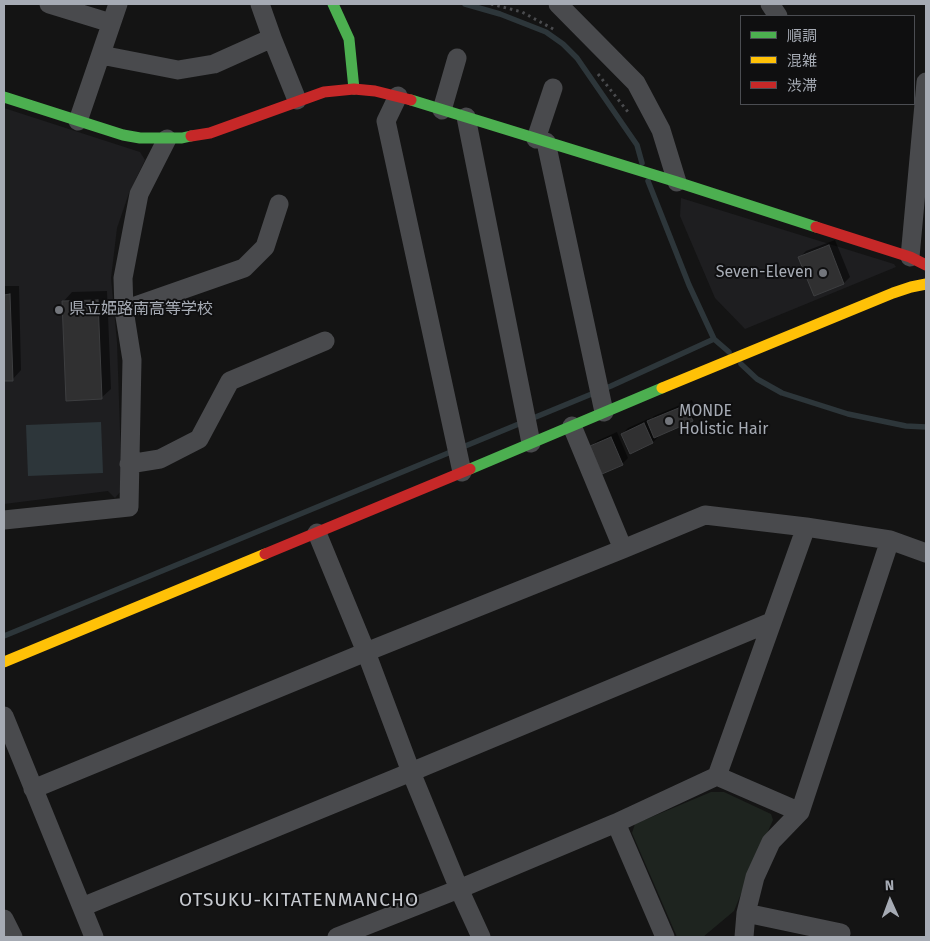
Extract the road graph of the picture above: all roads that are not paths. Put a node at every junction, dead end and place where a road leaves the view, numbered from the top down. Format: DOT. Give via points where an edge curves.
graph roads {
  1 [pos="48,4"];
  2 [pos="118,4"];
  3 [pos="260,4"];
  4 [pos="333,4"];
  5 [pos="558,4"];
  6 [pos="770,4"];
  7 [pos="777,15"];
  8 [pos="112,23"];
  9 [pos="272,38"];
  10 [pos="101,55"];
  11 [pos="457,58"];
  12 [pos="926,82"];
  13 [pos="553,88"];
  14 [pos="354,89"];
  15 [pos="398,96"];
  16 [pos="4,97"];
  17 [pos="298,100"];
  18 [pos="442,110"];
  19 [pos="466,117"];
  20 [pos="78,121"];
  21 [pos="924,138"];
  22 [pos="167,139"];
  23 [pos="541,141"];
  24 [pos="677,182"];
  25 [pos="279,204"];
  26 [pos="918,261"];
  27 [pos="926,284"];
  28 [pos="124,310"];
  29 [pos="325,341"];
  30 [pos="602,404"];
  31 [pos="572,426"];
  32 [pos="531,443"];
  33 [pos="458,455"];
  34 [pos="129,464"];
  35 [pos="4,520"];
  36 [pos="806,527"];
  37 [pos="317,533"];
  38 [pos="890,540"];
  39 [pos="623,549"];
  40 [pos="926,553"];
  41 [pos="771,622"];
  42 [pos="366,652"];
  43 [pos="4,662"];
  44 [pos="4,716"];
  45 [pos="411,772"];
  46 [pos="717,776"];
  47 [pos="33,789"];
  48 [pos="800,812"];
  49 [pos="616,823"];
  50 [pos="458,889"];
  51 [pos="82,907"];
  52 [pos="746,912"];
  53 [pos="4,920"];
  54 [pos="840,933"];
  55 [pos="13,937"];
  56 [pos="94,937"];
  57 [pos="337,937"];
  58 [pos="481,937"];
  59 [pos="665,937"];
  60 [pos="744,937"];
  1 -- 8 [label="street"];
  2 -- 8 [label="street"];
  3 -- 9 [label="street"];
  4 -- 14 [label="street" via="349,39"];
  5 -- 24 [label="street" via="636,83 661,130"];
  6 -- 7 [label="street"];
  8 -- 10 [label="street"];
  9 -- 10 [label="street" via="214,64 178,70"];
  9 -- 17 [label="street"];
  10 -- 20 [label="street"];
  11 -- 18 [label="street"];
  12 -- 21 [label="street"];
  13 -- 23 [label="street"];
  14 -- 15 [label="street"];
  14 -- 17 [label="street" via="324,92"];
  15 -- 18 [label="street"];
  15 -- 33 [label="street" via="386,121"];
  16 -- 20 [label="street"];
  17 -- 22 [label="street" via="210,133"];
  18 -- 19 [label="street"];
  19 -- 23 [label="street"];
  19 -- 32 [label="street"];
  20 -- 22 [label="street" via="123,135"];
  21 -- 26 [label="street"];
  22 -- 28 [label="street" via="139,194 123,278"];
  23 -- 24 [label="street"];
  23 -- 30 [label="street"];
  24 -- 26 [label="street"];
  25 -- 28 [label="street" via="265,248 244,268"];
  27 -- 30 [label="street" via="911,286"];
  28 -- 34 [label="street" via="132,360"];
  29 -- 34 [label="street" via="230,381 199,439 160,459"];
  30 -- 31 [label="street"];
  31 -- 32 [label="street"];
  31 -- 39 [label="street"];
  32 -- 33 [label="street"];
  33 -- 37 [label="street"];
  34 -- 35 [label="street" via="130,507"];
  36 -- 38 [label="street"];
  36 -- 39 [label="street" via="705,515"];
  36 -- 41 [label="street"];
  37 -- 42 [label="street"];
  37 -- 43 [label="street"];
  38 -- 40 [label="street"];
  38 -- 48 [label="street"];
  39 -- 42 [label="street"];
  41 -- 45 [label="street"];
  41 -- 46 [label="street"];
  42 -- 45 [label="street"];
  42 -- 47 [label="street"];
  44 -- 47 [label="street"];
  45 -- 50 [label="street"];
  45 -- 51 [label="street"];
  46 -- 48 [label="street"];
  46 -- 49 [label="street"];
  47 -- 51 [label="street"];
  48 -- 52 [label="street" via="771,842 755,877"];
  49 -- 50 [label="street"];
  49 -- 59 [label="street"];
  50 -- 57 [label="street"];
  50 -- 58 [label="street"];
  51 -- 56 [label="street"];
  52 -- 54 [label="street"];
  52 -- 60 [label="street"];
  53 -- 55 [label="street"];
}
